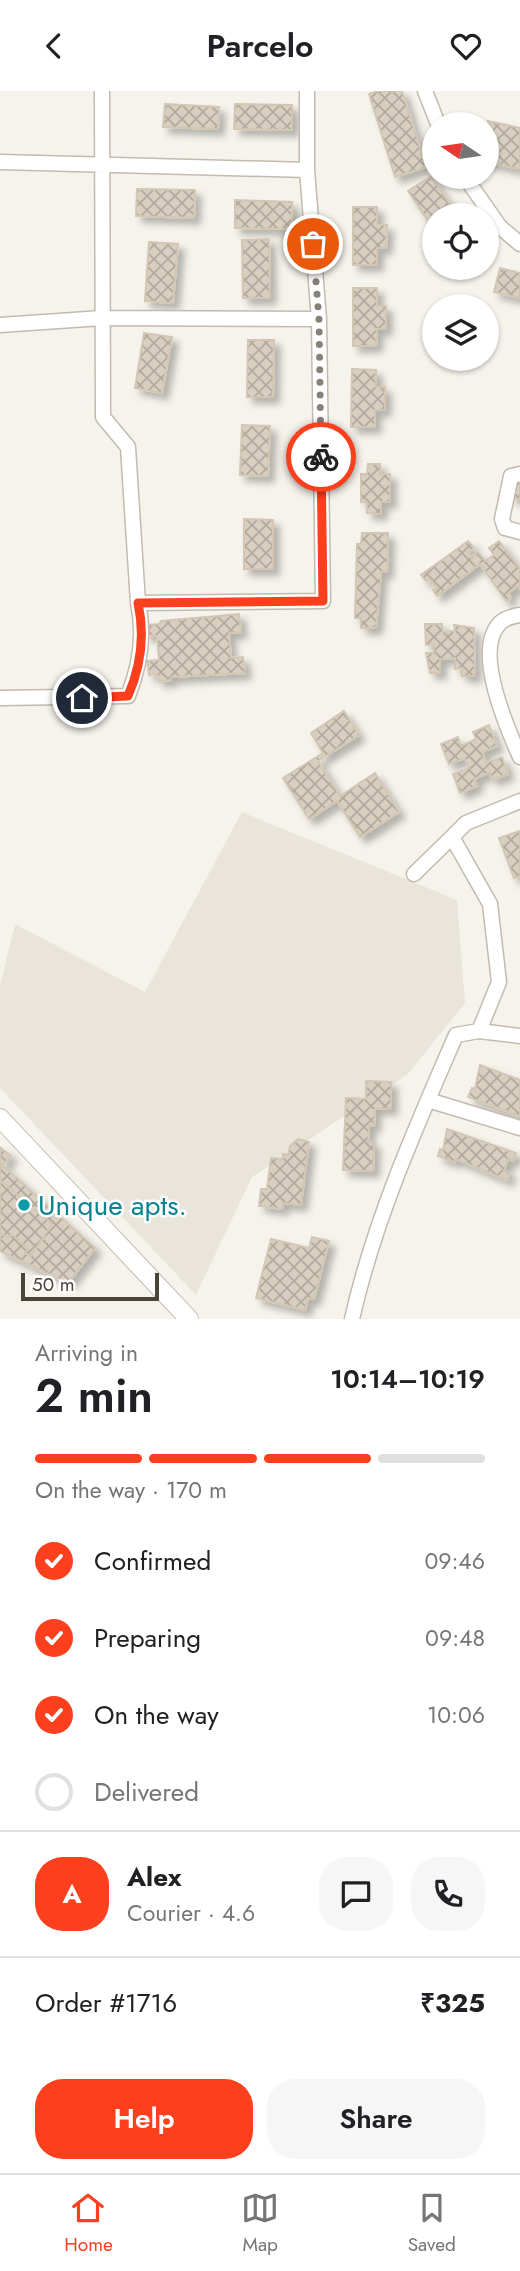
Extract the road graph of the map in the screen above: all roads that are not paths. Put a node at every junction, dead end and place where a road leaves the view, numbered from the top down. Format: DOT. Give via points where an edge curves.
graph roads {
  1 [pos="102,91"];
  2 [pos="307,91"];
  3 [pos="425,91"];
  4 [pos="433,112"];
  5 [pos="0,162"];
  6 [pos="104,166"];
  7 [pos="307,170"];
  8 [pos="473,189"];
  9 [pos="520,244"];
  10 [pos="102,318"];
  11 [pos="319,319"];
  12 [pos="0,325"];
  13 [pos="520,474"];
  14 [pos="520,532"];
  15 [pos="138,603"];
  16 [pos="520,615"];
  17 [pos="0,698"];
  18 [pos="520,757"];
  19 [pos="520,801"];
  20 [pos="452,838"];
  21 [pos="414,874"];
  22 [pos="479,1031"];
  23 [pos="520,1036"];
  24 [pos="428,1100"];
  25 [pos="0,1118"];
  26 [pos="520,1128"];
  27 [pos="189,1319"];
  28 [pos="352,1319"];
  1 -- 6 [label="street"];
  2 -- 7 [label="street"];
  3 -- 4 [label="street"];
  5 -- 6 [label="street"];
  6 -- 7 [label="street"];
  6 -- 10 [label="street"];
  7 -- 11 [label="street"];
  8 -- 9 [label="street" via="500,227"];
  10 -- 11 [label="street"];
  10 -- 12 [label="street"];
  10 -- 15 [label="street" via="103,417 128,447"];
  11 -- 15 [label="street" via="323,601"];
  13 -- 14 [label="street" via="512,476 502,519 505,528"];
  15 -- 17 [label="street" via="142,621 139,670 128,696"];
  16 -- 18 [label="street" via="502,621 492,634 492,687"];
  19 -- 20 [label="street" via="466,823"];
  20 -- 21 [label="street"];
  20 -- 22 [label="street" via="490,904 499,982"];
  22 -- 23 [label="street"];
  22 -- 24 [label="street" via="456,1035"];
  24 -- 26 [label="street"];
  24 -- 28 [label="street" via="362,1273"];
  25 -- 27 [label="street"];
}
